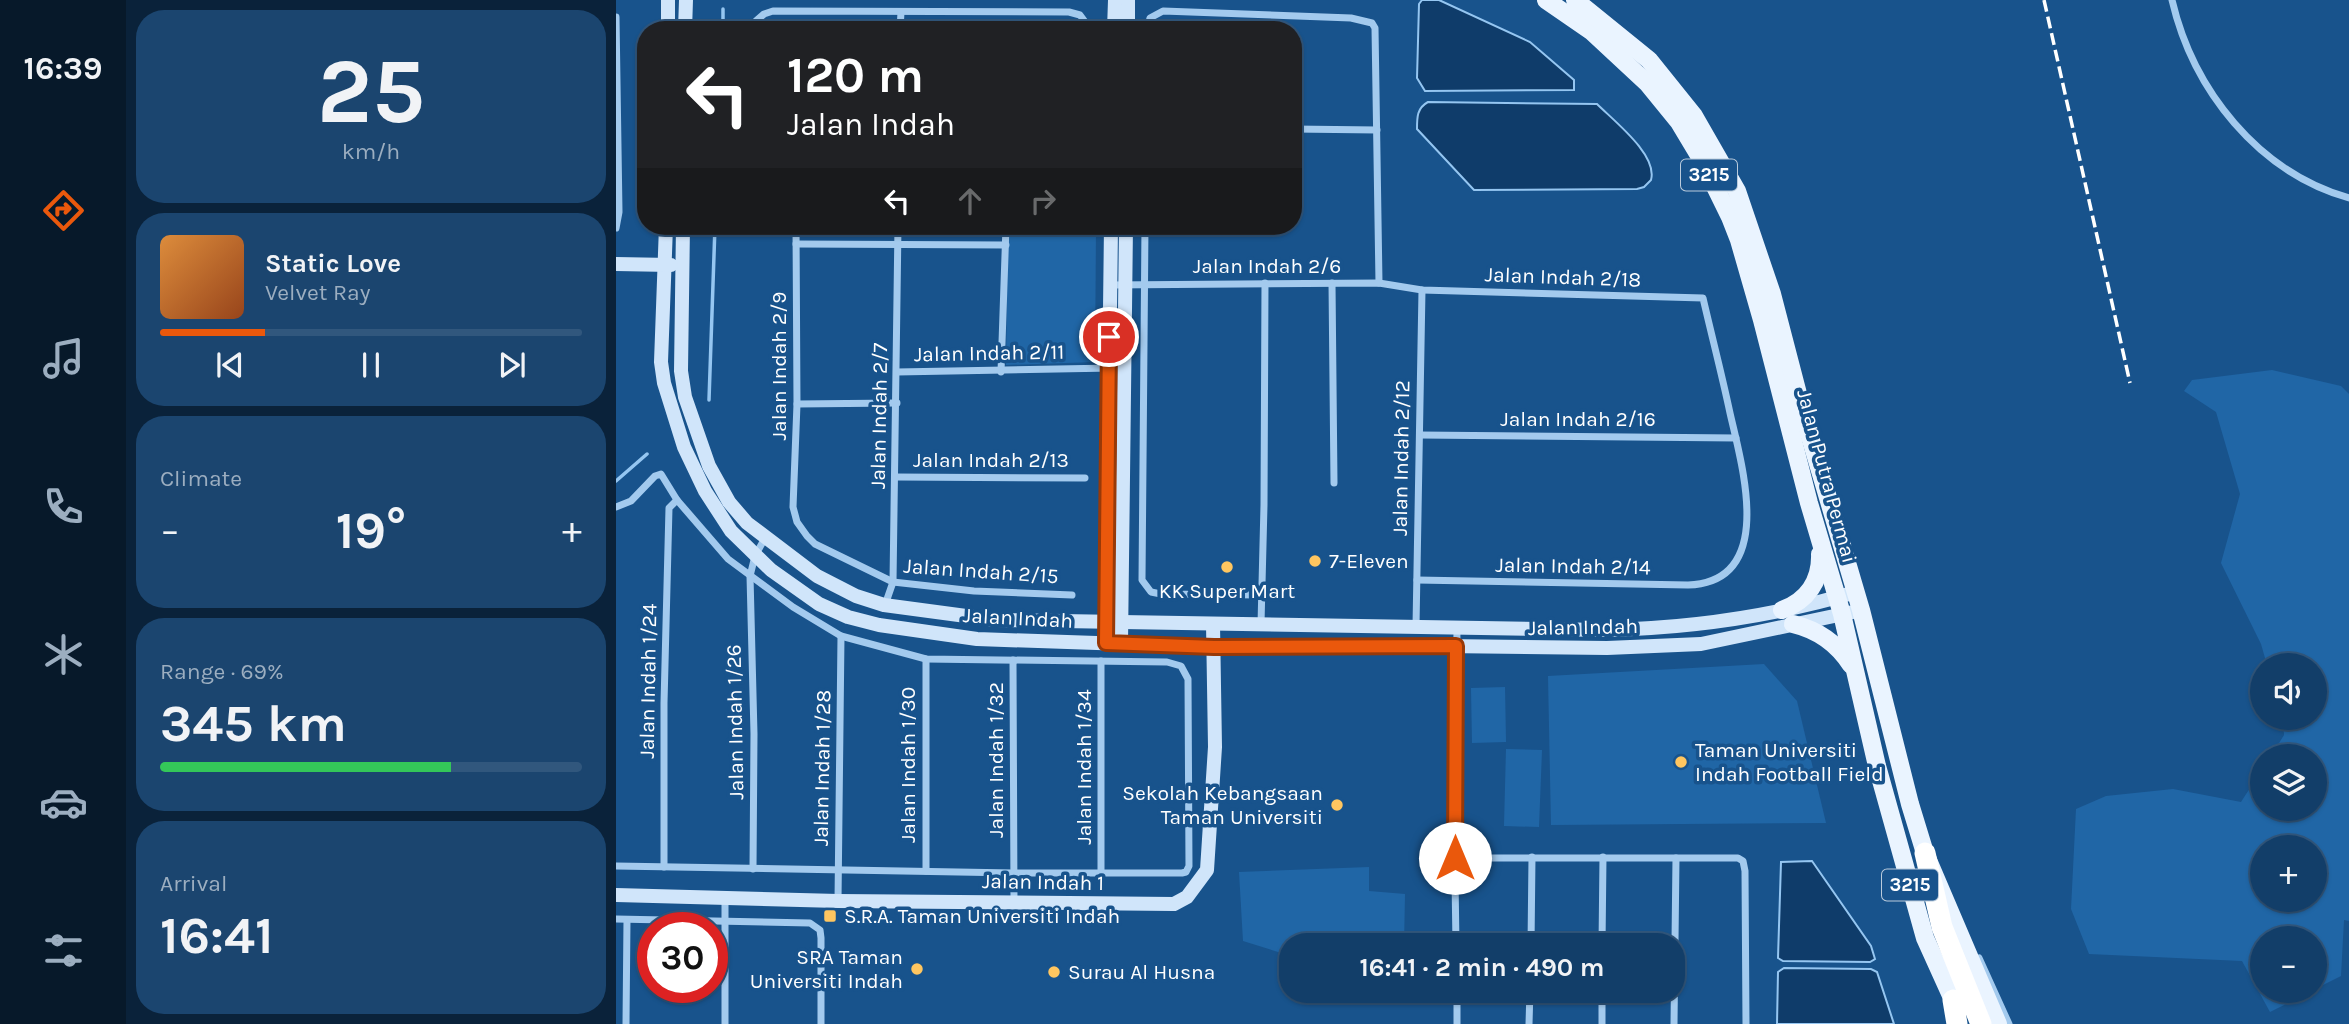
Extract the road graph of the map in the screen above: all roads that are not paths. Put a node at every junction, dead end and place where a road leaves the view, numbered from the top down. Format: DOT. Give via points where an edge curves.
graph roads {
  1 [pos="667,0"];
  2 [pos="685,0"];
  3 [pos="1115,0"];
  4 [pos="1128,0"];
  5 [pos="1546,0"];
  6 [pos="1574,0"];
  7 [pos="2172,0"];
  8 [pos="901,12"];
  9 [pos="616,17"];
  10 [pos="668,21"];
  11 [pos="685,21"];
  12 [pos="756,21"];
  13 [pos="901,21"];
  14 [pos="1084,21"];
  15 [pos="1114,21"];
  16 [pos="1128,21"];
  17 [pos="1149,21"];
  18 [pos="1302,130"];
  19 [pos="1377,130"];
  20 [pos="2349,198"];
  21 [pos="616,228"];
  22 [pos="666,235"];
  23 [pos="683,235"];
  24 [pos="796,235"];
  25 [pos="898,235"];
  26 [pos="1006,235"];
  27 [pos="1112,235"];
  28 [pos="1125,235"];
  29 [pos="1145,235"];
  30 [pos="796,244"];
  31 [pos="899,245"];
  32 [pos="1006,246"];
  33 [pos="616,264"];
  34 [pos="683,265"];
  35 [pos="665,266"];
  36 [pos="1265,283"];
  37 [pos="1332,283"];
  38 [pos="1379,283"];
  39 [pos="1146,284"];
  40 [pos="1118,285"];
  41 [pos="1422,290"];
  42 [pos="1108,368"];
  43 [pos="1123,368"];
  44 [pos="897,372"];
  45 [pos="1001,372"];
  46 [pos="897,403"];
  47 [pos="797,404"];
  48 [pos="1420,435"];
  49 [pos="1736,438"];
  50 [pos="896,477"];
  51 [pos="1085,478"];
  52 [pos="1334,482"];
  53 [pos="677,500"];
  54 [pos="616,507"];
  55 [pos="793,507"];
  56 [pos="765,538"];
  57 [pos="1821,539"];
  58 [pos="755,556"];
  59 [pos="750,576"];
  60 [pos="1417,580"];
  61 [pos="893,582"];
  62 [pos="1856,592"];
  63 [pos="1072,595"];
  64 [pos="1261,595"];
  65 [pos="884,605"];
  66 [pos="1839,606"];
  67 [pos="1861,610"];
  68 [pos="1787,617"];
  69 [pos="1113,622"];
  70 [pos="1213,624"];
  71 [pos="1261,625"];
  72 [pos="1360,626"];
  73 [pos="1416,626"];
  74 [pos="1457,626"];
  75 [pos="841,636"];
  76 [pos="1113,644"];
  77 [pos="1361,645"];
  78 [pos="1456,646"];
  79 [pos="1214,647"];
  80 [pos="926,659"];
  81 [pos="1013,660"];
  82 [pos="1101,661"];
  83 [pos="1854,671"];
  84 [pos="1910,804"];
  85 [pos="1925,853"];
  86 [pos="1532,857"];
  87 [pos="1603,857"];
  88 [pos="1455,858"];
  89 [pos="1676,858"];
  90 [pos="616,866"];
  91 [pos="664,867"];
  92 [pos="753,869"];
  93 [pos="838,870"];
  94 [pos="926,871"];
  95 [pos="1014,873"];
  96 [pos="1101,873"];
  97 [pos="616,895"];
  98 [pos="725,898"];
  99 [pos="838,901"];
  100 [pos="1014,901"];
  101 [pos="725,912"];
  102 [pos="616,919"];
  103 [pos="627,920"];
  104 [pos="637,920"];
  105 [pos="728,920"];
  106 [pos="1457,933"];
  107 [pos="1531,933"];
  108 [pos="1602,933"];
  109 [pos="1953,1000"];
  110 [pos="725,1003"];
  111 [pos="1457,1003"];
  112 [pos="1530,1003"];
  113 [pos="1602,1003"];
  114 [pos="626,1024"];
  115 [pos="725,1024"];
  116 [pos="821,1024"];
  117 [pos="1457,1024"];
  118 [pos="1530,1024"];
  119 [pos="1601,1024"];
  120 [pos="1674,1024"];
  121 [pos="1746,1024"];
  122 [pos="1957,1024"];
  123 [pos="1964,1024"];
  124 [pos="1981,1024"];
  125 [pos="1998,1024"];
  126 [pos="2009,1024"];
  1 -- 10 [label="street"];
  2 -- 11 [label="street"];
  3 -- 15 [label="street"];
  4 -- 16 [label="street"];
  5 -- 57 [label="main road, Jalan Putra Permai / 3215" via="1591,32 1648,84 1703,162 1739,240"];
  6 -- 62 [label="main road, Jalan Putra Permai / 3215" via="1649,60 1694,116 1737,191 1772,294"];
  7 -- 20 [label="street" via="2193,63 2216,102 2247,138 2304,180"];
  8 -- 12 [label="street" via="773,11"];
  8 -- 13 [label="street"];
  8 -- 14 [label="street" via="1069,12"];
  9 -- 21 [label="street"];
  17 -- 19 [label="street" via="1163,11 1351,18 1372,23"];
  18 -- 19 [label="street"];
  19 -- 38 [label="street"];
  22 -- 35 [label="street, Jalan Indah"];
  23 -- 34 [label="street, Jalan Indah"];
  24 -- 30 [label="street, Jalan Indah 2/9"];
  25 -- 31 [label="street, Jalan Indah 2/7"];
  26 -- 32 [label="street"];
  27 -- 40 [label="street"];
  28 -- 40 [label="street"];
  29 -- 39 [label="street"];
  30 -- 31 [label="street"];
  30 -- 47 [label="street, Jalan Indah 2/9"];
  31 -- 32 [label="street"];
  31 -- 44 [label="street, Jalan Indah 2/7"];
  32 -- 45 [label="street"];
  33 -- 35 [label="street"];
  34 -- 35 [label="street"];
  34 -- 56 [label="street, Jalan Indah" via="681,371 685,397 709,466 729,502"];
  35 -- 58 [label="street, Jalan Indah" via="661,362 671,408 705,491 731,531"];
  36 -- 37 [label="street, Jalan Indah 2/6"];
  36 -- 39 [label="street, Jalan Indah 2/6"];
  36 -- 64 [label="street"];
  37 -- 38 [label="street, Jalan Indah 2/6"];
  37 -- 52 [label="street"];
  38 -- 41 [label="street, Jalan Indah 2/6"];
  39 -- 40 [label="street, Jalan Indah 2/6"];
  39 -- 64 [label="street" via="1142,580 1151,592 1161,594"];
  40 -- 42 [label="street"];
  40 -- 43 [label="street"];
  41 -- 48 [label="street, Jalan Indah 2/12"];
  41 -- 49 [label="street, Jalan Indah 2/18" via="1703,298"];
  42 -- 43 [label="street, Jalan Indah 2/11"];
  42 -- 45 [label="street, Jalan Indah 2/11"];
  42 -- 69 [label="street"];
  43 -- 69 [label="street"];
  44 -- 45 [label="street, Jalan Indah 2/11"];
  44 -- 46 [label="street, Jalan Indah 2/7"];
  46 -- 47 [label="street"];
  46 -- 50 [label="street, Jalan Indah 2/7"];
  47 -- 55 [label="street, Jalan Indah 2/9"];
  48 -- 49 [label="street, Jalan Indah 2/16"];
  48 -- 60 [label="street, Jalan Indah 2/12"];
  49 -- 60 [label="street, Jalan Indah 2/14" via="1746,480 1741,550 1726,575 1704,585"];
  50 -- 51 [label="street, Jalan Indah 2/13"];
  50 -- 61 [label="street, Jalan Indah 2/7"];
  53 -- 54 [label="street" via="661,474 631,501"];
  53 -- 59 [label="street" via="728,559"];
  53 -- 91 [label="street, Jalan Indah 1/24" via="669,508"];
  55 -- 61 [label="street, Jalan Indah 2/15" via="797,522 815,544"];
  56 -- 58 [label="street, Jalan Indah 1/26"];
  56 -- 65 [label="street, Jalan Indah" via="817,576"];
  57 -- 66 [label="main road, Jalan Putra Permai / 3215"];
  57 -- 68 [label="main road" via="1820,569 1814,585"];
  58 -- 59 [label="street, Jalan Indah 1/26"];
  58 -- 76 [label="street, Jalan Indah" via="819,604 879,625 977,639"];
  59 -- 75 [label="street"];
  59 -- 92 [label="street, Jalan Indah 1/26"];
  60 -- 73 [label="street, Jalan Indah 2/12"];
  61 -- 63 [label="street, Jalan Indah 2/15"];
  61 -- 65 [label="street, Jalan Indah 2/7"];
  62 -- 66 [label="street, Jalan Indah"];
  62 -- 67 [label="main road, Jalan Putra Permai / 3215"];
  64 -- 71 [label="street"];
  65 -- 69 [label="street, Jalan Indah" via="996,620"];
  66 -- 67 [label="street, Jalan Indah"];
  66 -- 68 [label="street, Jalan Indah"];
  66 -- 83 [label="main road, Jalan Putra Permai / 3215"];
  67 -- 84 [label="main road, Jalan Putra Permai / 3215"];
  68 -- 74 [label="street, Jalan Indah" via="1672,628"];
  68 -- 78 [label="street, Jalan Indah" via="1700,644"];
  68 -- 83 [label="main road" via="1829,640"];
  69 -- 70 [label="street, Jalan Indah"];
  69 -- 76 [label="street"];
  70 -- 71 [label="street, Jalan Indah"];
  70 -- 79 [label="street, Jalan Indah 1"];
  71 -- 72 [label="street, Jalan Indah"];
  72 -- 73 [label="street, Jalan Indah"];
  72 -- 77 [label="street"];
  73 -- 74 [label="street, Jalan Indah"];
  74 -- 78 [label="street"];
  75 -- 80 [label="street"];
  75 -- 93 [label="street, Jalan Indah 1/28"];
  76 -- 79 [label="street, Jalan Indah"];
  77 -- 78 [label="street, Jalan Indah"];
  77 -- 79 [label="street, Jalan Indah"];
  78 -- 88 [label="street"];
  79 -- 100 [label="street, Jalan Indah 1" via="1209,849 1207,870 1199,883 1174,904"];
  80 -- 81 [label="street"];
  80 -- 94 [label="street, Jalan Indah 1/30"];
  81 -- 82 [label="street"];
  81 -- 95 [label="street, Jalan Indah 1/32"];
  82 -- 96 [label="street, Jalan Indah 1/34"];
  82 -- 96 [label="street" via="1174,663 1188,679 1189,866 1182,873"];
  83 -- 109 [label="main road, Jalan Putra Permai / 3215" via="1925,938"];
  84 -- 85 [label="main road, Jalan Putra Permai / 3215"];
  84 -- 126 [label="street"];
  85 -- 124 [label="highway" via="1942,927"];
  85 -- 125 [label="main road, Jalan Putra Permai / 3215"];
  86 -- 87 [label="street"];
  86 -- 88 [label="street"];
  86 -- 107 [label="street"];
  87 -- 89 [label="street"];
  87 -- 108 [label="street"];
  88 -- 106 [label="street"];
  89 -- 120 [label="street"];
  89 -- 121 [label="street" via="1733,856 1743,861"];
  90 -- 91 [label="street"];
  91 -- 92 [label="street"];
  92 -- 93 [label="street"];
  93 -- 94 [label="street"];
  93 -- 99 [label="street, Jalan Indah 1/28"];
  94 -- 95 [label="street"];
  95 -- 96 [label="street"];
  95 -- 100 [label="street, Jalan Indah 1/32"];
  97 -- 98 [label="street, Jalan Indah 1"];
  98 -- 99 [label="street, Jalan Indah 1"];
  98 -- 101 [label="street"];
  99 -- 100 [label="street, Jalan Indah 1"];
  102 -- 103 [label="street"];
  103 -- 104 [label="street"];
  103 -- 114 [label="street"];
  105 -- 116 [label="street" via="810,923 820,930"];
  109 -- 122 [label="highway"];
  109 -- 123 [label="main road, Jalan Putra Permai / 3215"];
  110 -- 115 [label="street"];
  111 -- 117 [label="street"];
  112 -- 118 [label="street"];
  113 -- 119 [label="street"];
}
